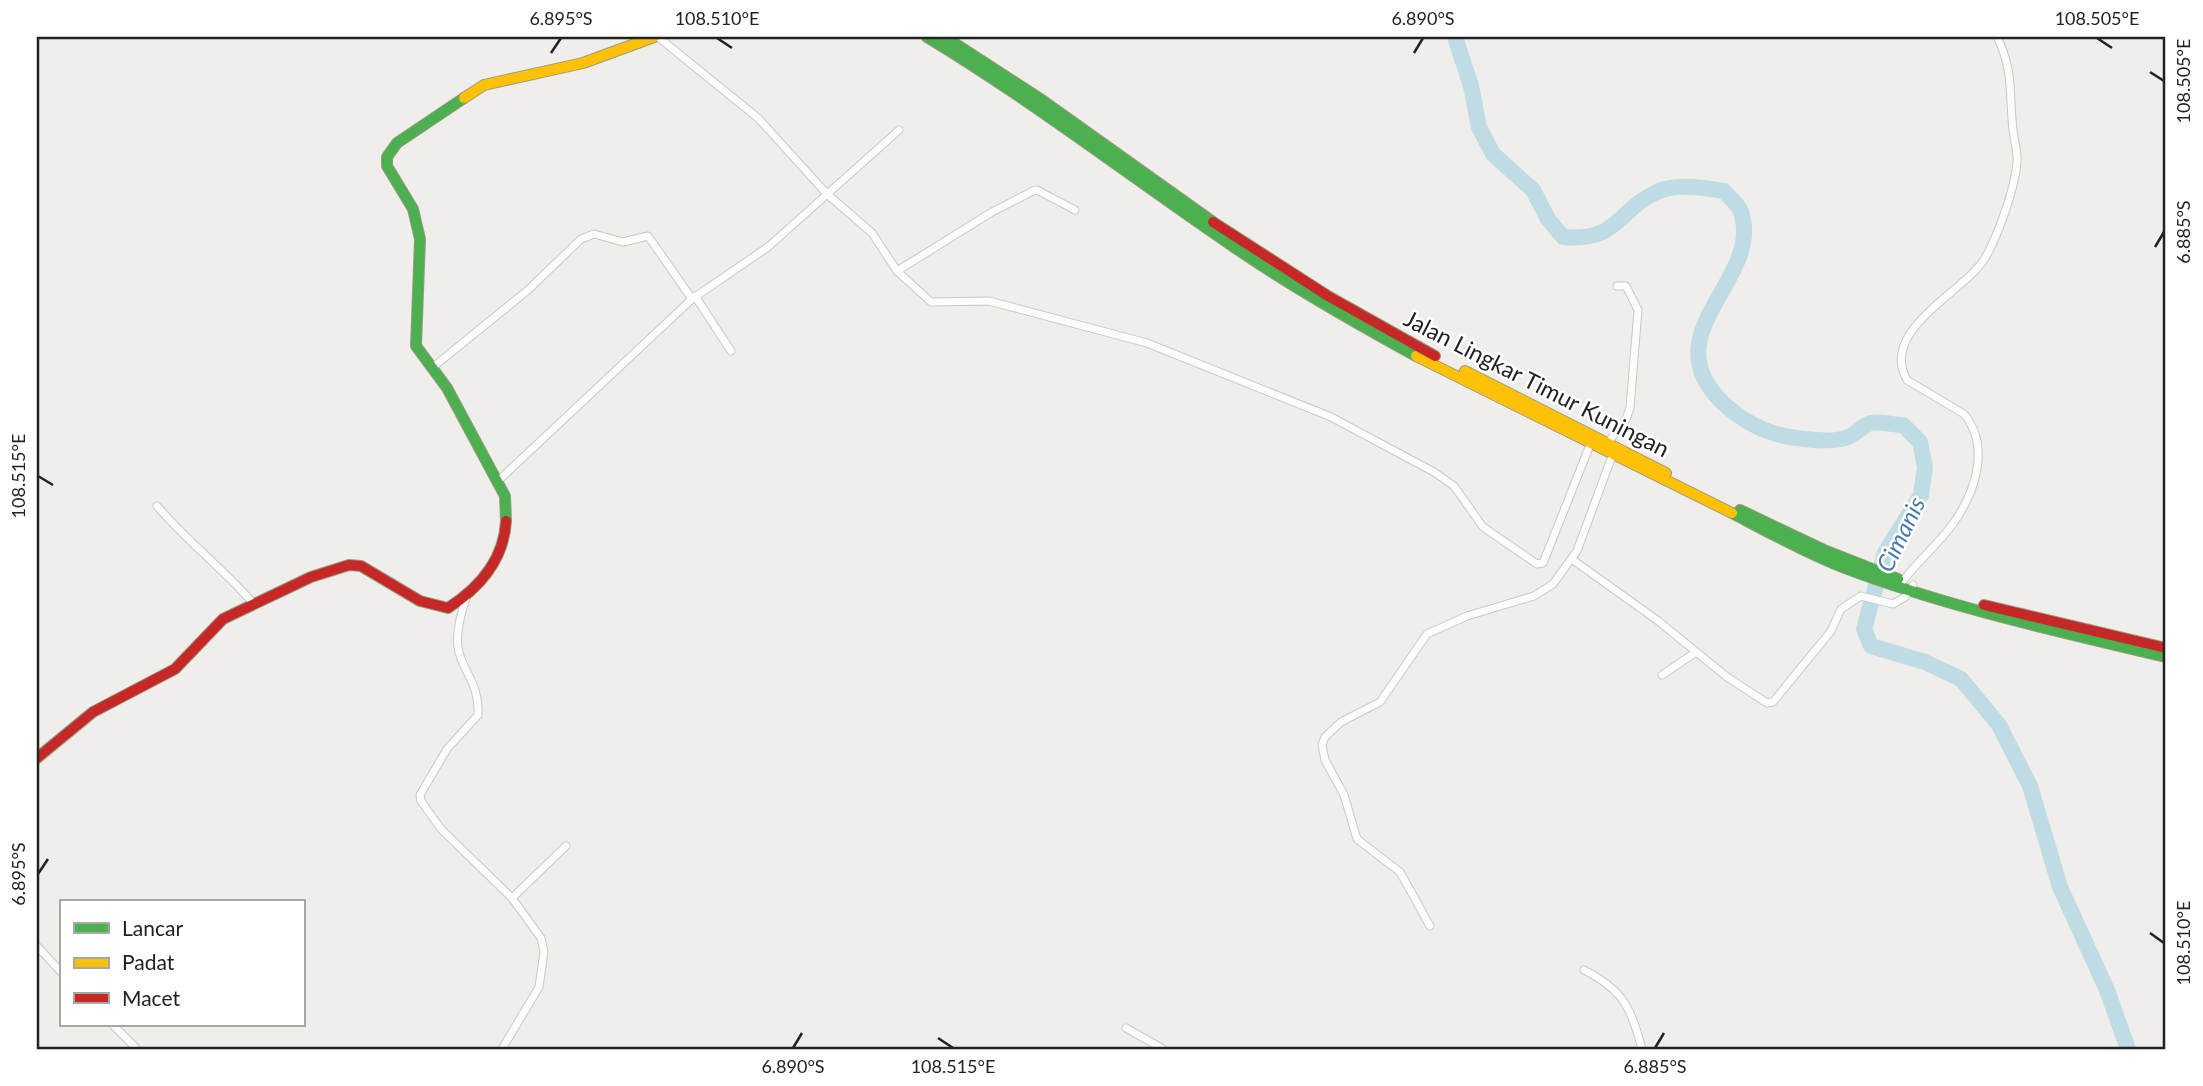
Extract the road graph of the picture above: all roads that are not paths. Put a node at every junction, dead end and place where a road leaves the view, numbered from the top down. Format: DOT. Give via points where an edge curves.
graph roads {
  1 [pos="656,37"];
  2 [pos="928,37"];
  3 [pos="945,37"];
  4 [pos="1997,37"];
  5 [pos="899,130"];
  6 [pos="827,194"];
  7 [pos="1075,210"];
  8 [pos="897,271"];
  9 [pos="1617,286"];
  10 [pos="694,298"];
  11 [pos="732,351"];
  12 [pos="432,368"];
  13 [pos="1606,444"];
  14 [pos="1590,445"];
  15 [pos="1612,456"];
  16 [pos="499,480"];
  17 [pos="157,506"];
  18 [pos="1573,560"];
  19 [pos="1864,570"];
  20 [pos="1903,584"];
  21 [pos="466,598"];
  22 [pos="252,602"];
  23 [pos="2166,648"];
  24 [pos="1696,652"];
  25 [pos="2166,656"];
  26 [pos="1662,675"];
  27 [pos="37,758"];
  28 [pos="566,846"];
  29 [pos="512,898"];
  30 [pos="1430,926"];
  31 [pos="37,946"];
  32 [pos="1584,970"];
  33 [pos="60,971"];
  34 [pos="114,1026"];
  35 [pos="1126,1028"];
  36 [pos="137,1049"];
  37 [pos="502,1049"];
  38 [pos="1163,1049"];
  39 [pos="1642,1049"];
  1 -- 6 [label="street" via="758,118"];
  1 -- 12 [label="main road" via="583,63 484,85 391,148 387,166 409,200 420,239 416,346"];
  2 -- 14 [label="main road, Jalan Lingkar Timur Kuningan" via="1281,278 1372,332"];
  3 -- 13 [label="main road, Jalan Lingkar Timur Kuningan" via="1206,218 1328,296"];
  4 -- 20 [label="street" via="2009,67 2018,159 2013,178 1983,261 1939,300 1913,331 1902,365 1907,380 1964,414 1971,423 1978,443 1977,470 1955,521"];
  5 -- 6 [label="street"];
  6 -- 8 [label="street" via="873,233"];
  6 -- 10 [label="street" via="768,247"];
  7 -- 8 [label="street" via="1033,191"];
  8 -- 14 [label="street" via="931,302 989,301 1147,343 1331,417 1454,486 1483,527 1537,564 1543,563"];
  9 -- 13 [label="street" via="1626,286 1638,310 1629,414"];
  10 -- 11 [label="street"];
  10 -- 12 [label="street" via="648,236 623,242 594,234 581,239 528,290"];
  10 -- 16 [label="street"];
  12 -- 16 [label="main road"];
  13 -- 19 [label="main road, Jalan Lingkar Timur Kuningan"];
  14 -- 15 [label="main road, Jalan Lingkar Timur Kuningan"];
  15 -- 18 [label="street"];
  15 -- 19 [label="main road, Jalan Lingkar Timur Kuningan" via="1802,550"];
  16 -- 21 [label="main road" via="508,510 504,535 486,577"];
  17 -- 22 [label="street"];
  18 -- 24 [label="street"];
  18 -- 30 [label="street" via="1553,584 1534,596 1467,616 1427,634 1380,702 1341,722 1325,737 1325,760 1344,795 1357,839 1400,872"];
  19 -- 20 [label="main road, Jalan Lingkar Timur Kuningan"];
  20 -- 23 [label="main road, Jalan Lingkar Timur Kuningan"];
  20 -- 24 [label="street" via="1899,601 1861,597 1841,609 1831,631 1767,704"];
  20 -- 25 [label="main road" via="1997,616"];
  21 -- 22 [label="main road" via="448,608 420,601 369,569 349,565"];
  21 -- 29 [label="street" via="458,649 474,681 478,716 447,749 423,786 421,801 441,829"];
  22 -- 27 [label="main road" via="223,619 175,669 93,712"];
  24 -- 26 [label="street"];
  28 -- 29 [label="street"];
  29 -- 37 [label="street" via="537,931 544,952 539,987"];
  31 -- 33 [label="street"];
  32 -- 39 [label="street" via="1620,993"];
  34 -- 36 [label="street"];
  35 -- 38 [label="street"];
}
